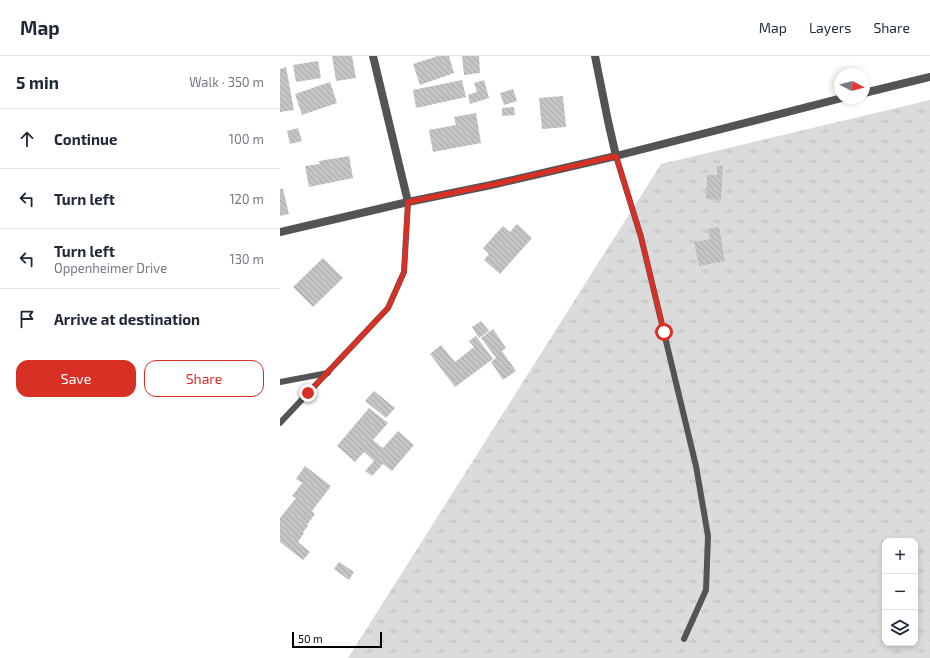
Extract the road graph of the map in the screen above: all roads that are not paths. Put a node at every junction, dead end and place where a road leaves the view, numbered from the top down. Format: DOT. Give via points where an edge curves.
graph roads {
  1 [pos="373,56"];
  2 [pos="595,56"];
  3 [pos="930,77"];
  4 [pos="870,92"];
  5 [pos="834,100"];
  6 [pos="616,156"];
  7 [pos="408,202"];
  8 [pos="280,232"];
  9 [pos="328,373"];
  10 [pos="280,382"];
  11 [pos="280,423"];
  12 [pos="684,639"];
  1 -- 7 [label="street"];
  2 -- 6 [label="street"];
  3 -- 4 [label="street"];
  5 -- 6 [label="street"];
  6 -- 7 [label="street"];
  6 -- 12 [label="lane" via="641,237 696,466 708,536 706,590"];
  7 -- 8 [label="street"];
  7 -- 9 [label="lane" via="404,272 388,308"];
  9 -- 10 [label="lane"];
  9 -- 11 [label="lane"];
}
